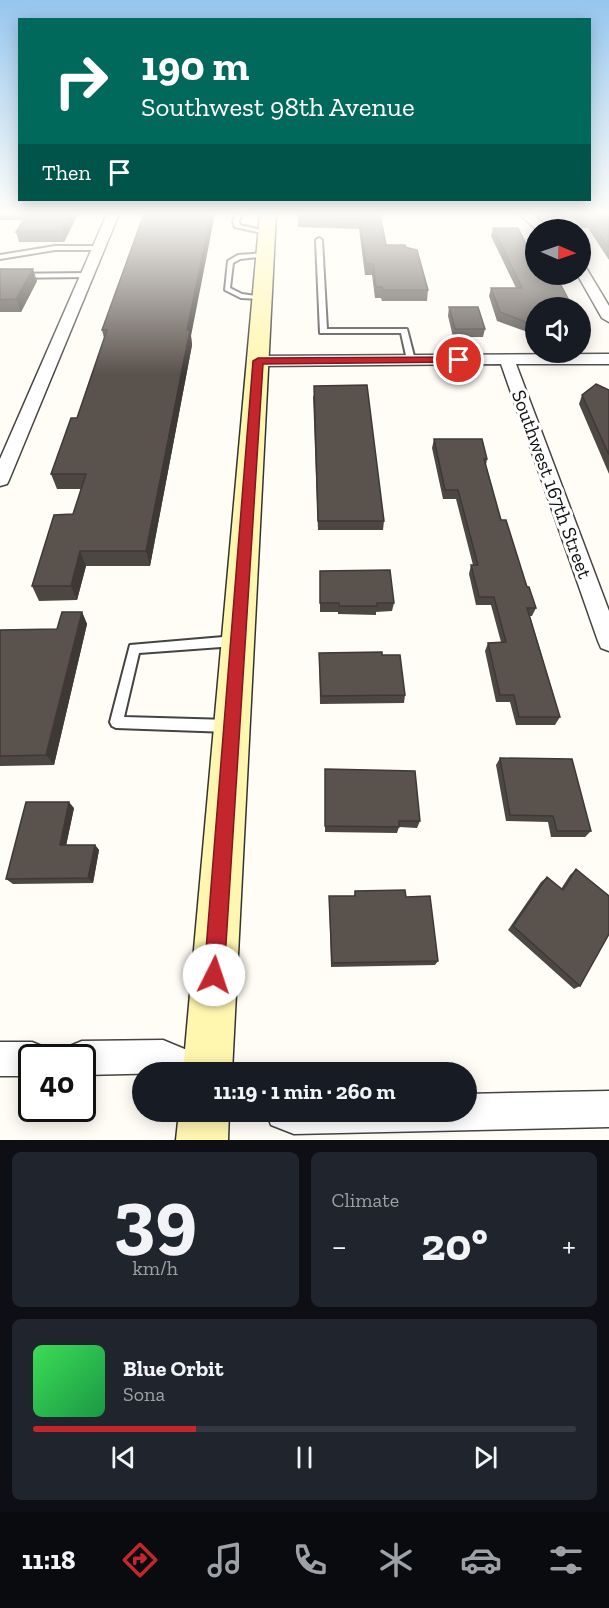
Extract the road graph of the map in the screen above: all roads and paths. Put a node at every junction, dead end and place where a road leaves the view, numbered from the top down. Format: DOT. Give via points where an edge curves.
graph roads {
  1 [pos="91,267"];
  2 [pos="264,267"];
  3 [pos="319,267"];
  4 [pos="88,275"];
  5 [pos="0,276"];
  6 [pos="589,285"];
  7 [pos="609,318"];
  8 [pos="609,359"];
  9 [pos="411,360"];
  10 [pos="507,360"];
  11 [pos="258,361"];
  12 [pos="0,480"];
  13 [pos="238,641"];
  14 [pos="609,641"];
  15 [pos="232,726"];
  16 [pos="96,1058"];
  17 [pos="0,1059"];
  18 [pos="18,1059"];
  19 [pos="175,1062"];
  20 [pos="208,1062"];
  21 [pos="609,1110"];
  22 [pos="477,1113"];
  23 [pos="203,1122"];
  24 [pos="202,1140"];
  1 -- 4 [label="street"];
  2 -- 11 [label="street"];
  3 -- 9 [label="lane" via="323,331 404,330"];
  4 -- 5 [label="lane"];
  4 -- 12 [label="street"];
  6 -- 7 [label="street"];
  8 -- 10 [label="street"];
  9 -- 10 [label="street"];
  9 -- 11 [label="street"];
  10 -- 14 [label="street, Southwest 167th Street"];
  11 -- 13 [label="street"];
  13 -- 15 [label="street"];
  13 -- 15 [label="lane" via="134,648 116,722"];
  15 -- 20 [label="street"];
  16 -- 19 [label="street" via="163,1057"];
  17 -- 18 [label="street"];
  21 -- 22 [label="street"];
  23 -- 24 [label="street"];
}
